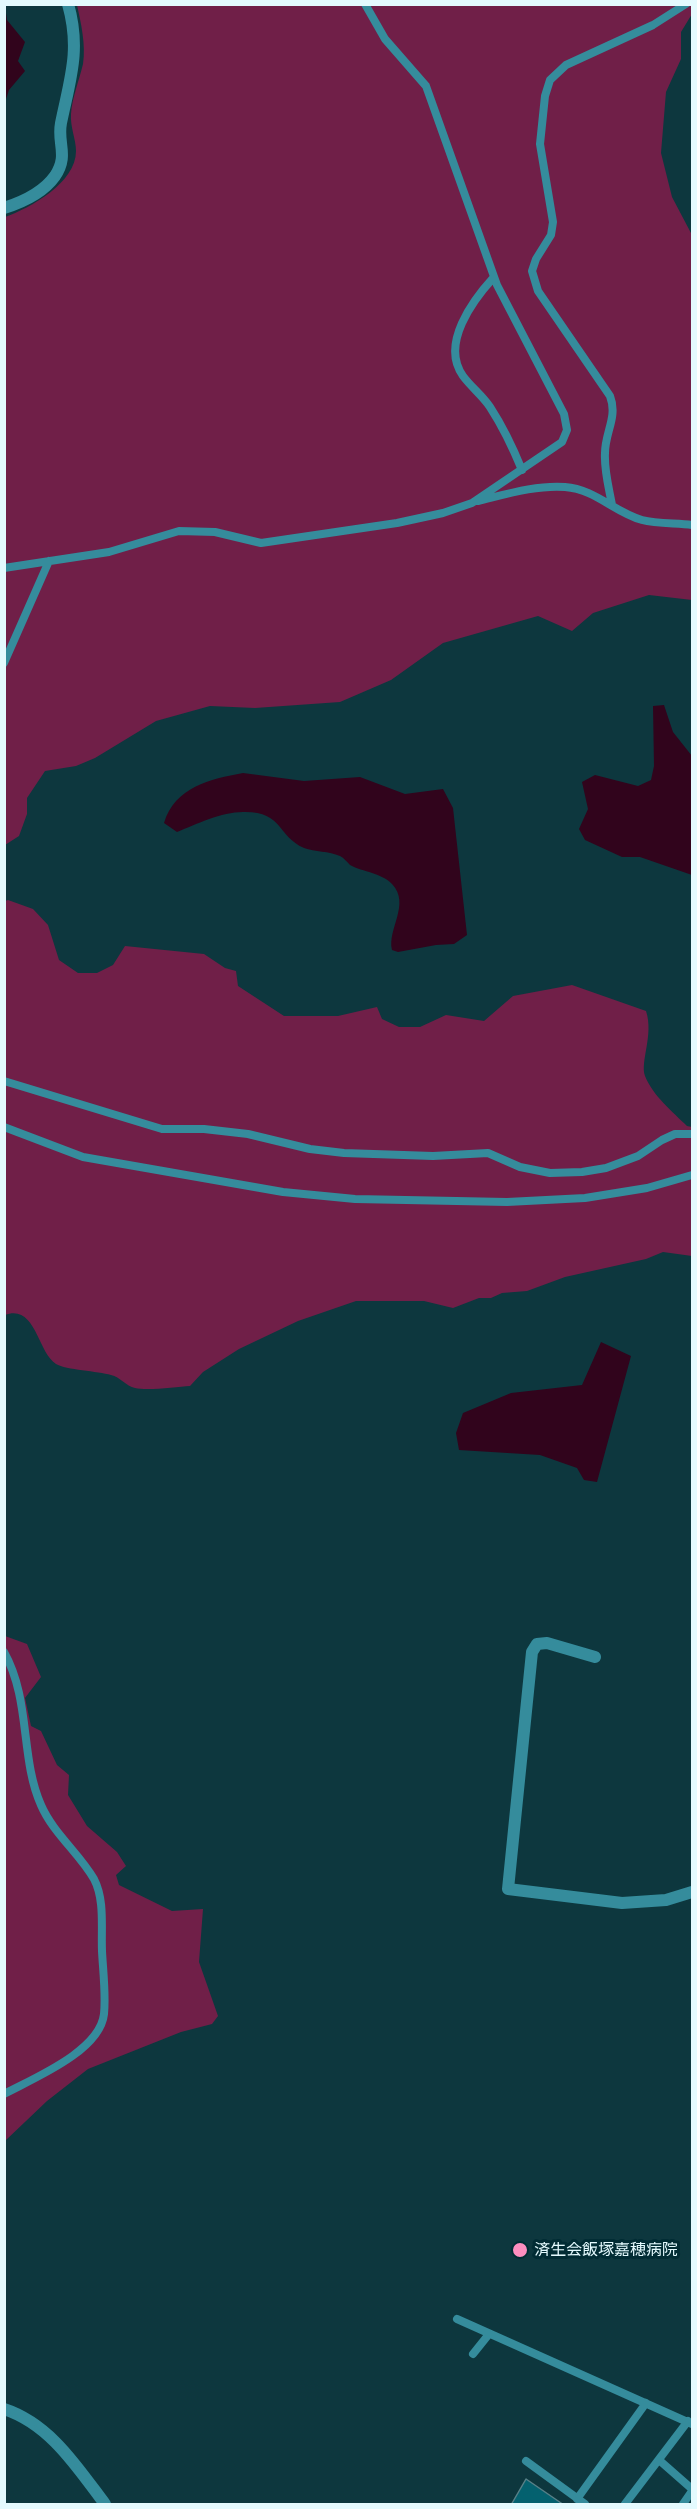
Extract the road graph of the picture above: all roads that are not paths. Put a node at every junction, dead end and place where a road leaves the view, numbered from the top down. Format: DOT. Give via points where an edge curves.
graph roads {
  1 [pos="68,4"];
  2 [pos="365,4"];
  3 [pos="686,4"];
  4 [pos="4,208"];
  5 [pos="494,277"];
  6 [pos="522,470"];
  7 [pos="472,503"];
  8 [pos="612,505"];
  9 [pos="693,525"];
  10 [pos="49,561"];
  11 [pos="4,568"];
  12 [pos="4,663"];
  13 [pos="4,1081"];
  14 [pos="4,1126"];
  15 [pos="693,1134"];
  16 [pos="693,1175"];
  17 [pos="4,1652"];
  18 [pos="595,1657"];
  19 [pos="693,1892"];
  20 [pos="4,2094"];
  21 [pos="457,2319"];
  22 [pos="489,2334"];
  23 [pos="473,2354"];
  24 [pos="646,2403"];
  25 [pos="4,2409"];
  26 [pos="690,2422"];
  27 [pos="659,2460"];
  28 [pos="526,2461"];
  29 [pos="693,2490"];
  30 [pos="577,2499"];
  31 [pos="105,2505"];
  32 [pos="585,2505"];
  33 [pos="625,2505"];
  34 [pos="683,2505"];
  1 -- 4 [label="street" via="75,56 61,126 64,158 54,178 27,201"];
  2 -- 5 [label="lane" via="385,39 426,86"];
  3 -- 8 [label="lane" via="653,25 566,65 550,80 545,96 540,144 553,222 551,235 532,271 538,291 614,406 605,449"];
  5 -- 6 [label="lane" via="474,299 461,325 456,359 462,374 489,406"];
  5 -- 6 [label="lane" via="564,414 567,430 562,442"];
  6 -- 7 [label="lane"];
  7 -- 8 [label="lane" via="535,488 567,487 594,494"];
  7 -- 10 [label="lane" via="397,523 261,543 215,532 179,531 109,552"];
  8 -- 9 [label="lane" via="642,520"];
  10 -- 11 [label="lane"];
  10 -- 12 [label="lane"];
  13 -- 15 [label="lane" via="162,1129 248,1134 345,1153 488,1153 520,1167 550,1173 606,1168 638,1156 675,1134"];
  14 -- 16 [label="lane" via="82,1157 283,1192 355,1199 507,1202 585,1198 647,1188"];
  17 -- 20 [label="lane" via="19,1689 41,1805 95,1882 100,1901 104,2016 94,2038 74,2055"];
  18 -- 19 [label="street" via="547,1643 537,1644 532,1652 508,1889 622,1903 666,1900"];
  21 -- 22 [label="lane"];
  22 -- 23 [label="lane"];
  22 -- 24 [label="lane"];
  24 -- 26 [label="lane"];
  24 -- 30 [label="lane"];
  25 -- 31 [label="street" via="25,2415 64,2449"];
  26 -- 27 [label="lane"];
  27 -- 29 [label="lane"];
  27 -- 33 [label="lane"];
  28 -- 30 [label="lane"];
  29 -- 34 [label="lane"];
  30 -- 32 [label="lane"];
}
